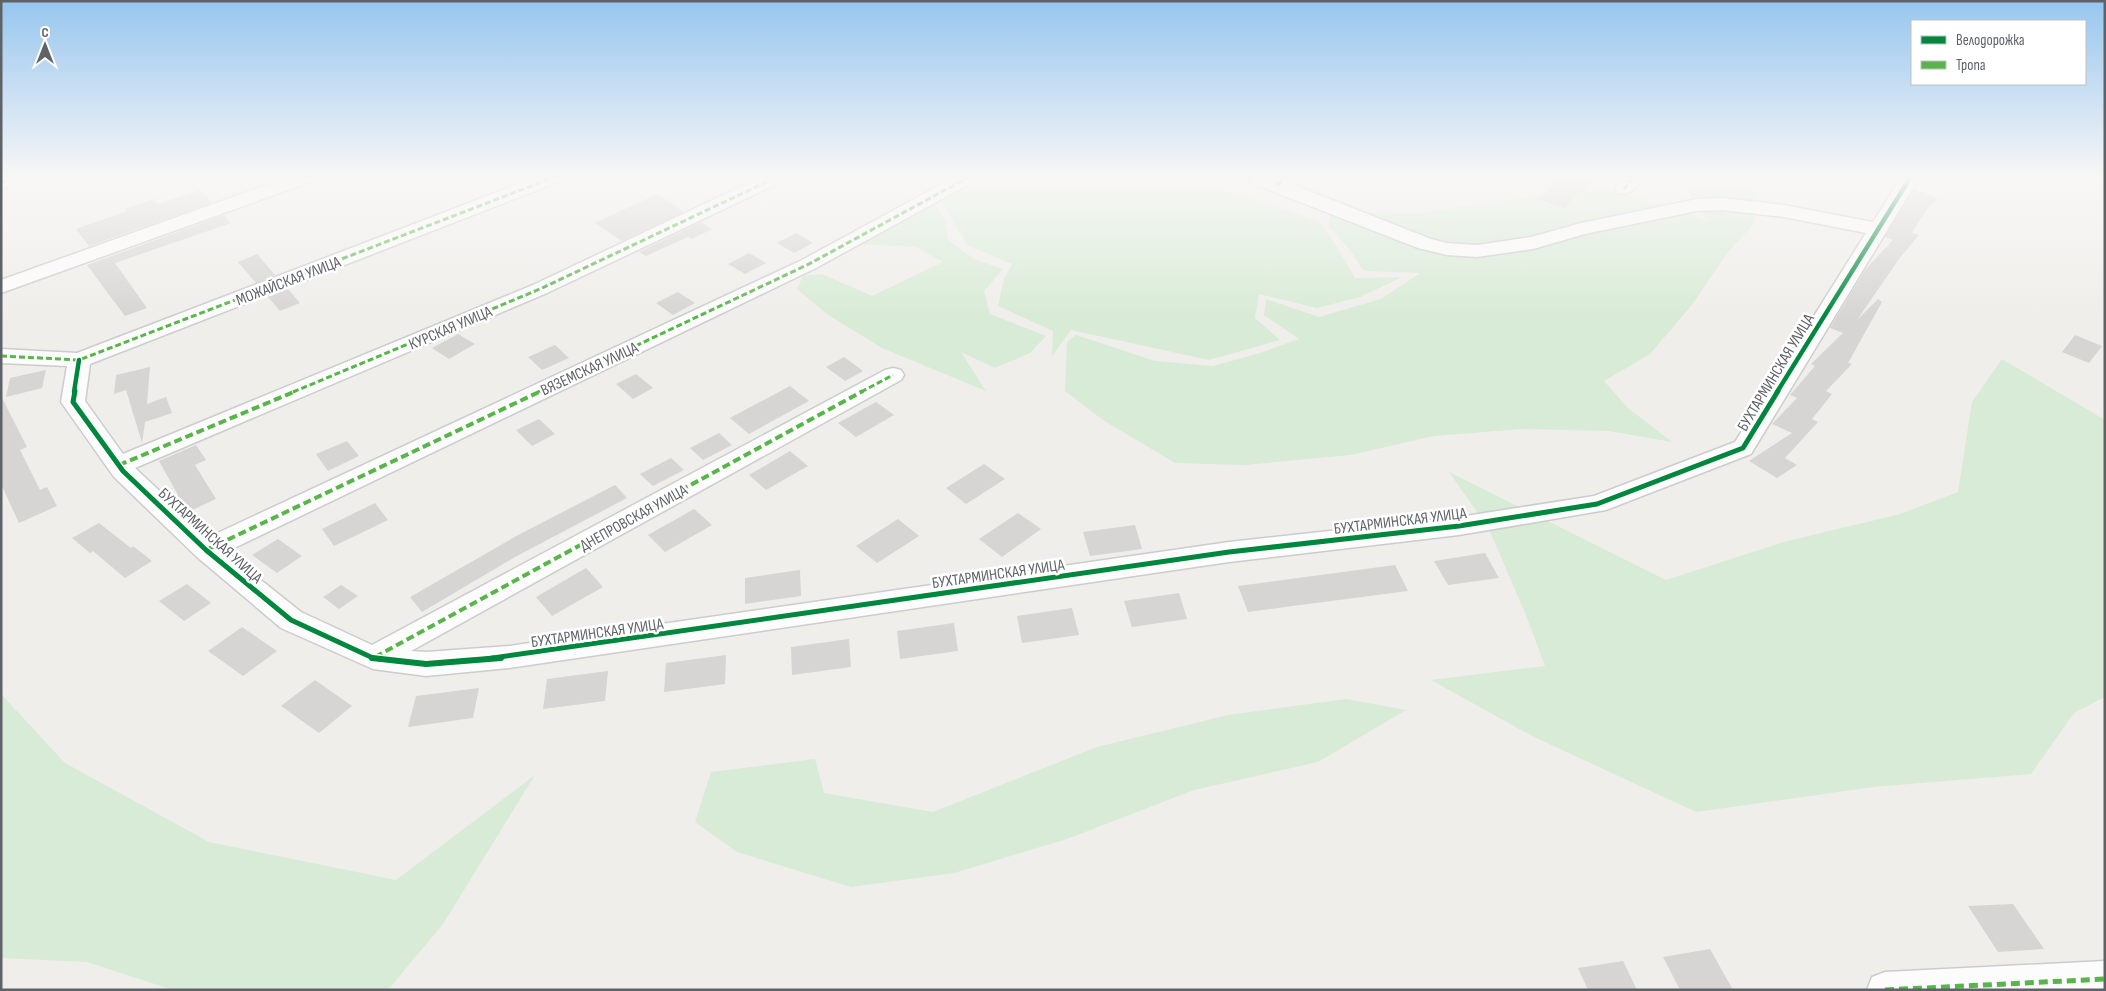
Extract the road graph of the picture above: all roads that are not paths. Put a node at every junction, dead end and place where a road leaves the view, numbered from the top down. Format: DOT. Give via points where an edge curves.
graph roads {
  1 [pos="175,224"];
  2 [pos="432,224"];
  3 [pos="678,224"];
  4 [pos="882,224"];
  5 [pos="1379,224"];
  6 [pos="1604,224"];
  7 [pos="1858,224"];
  8 [pos="1880,224"];
  9 [pos="1878,228"];
  10 [pos="1,287"];
  11 [pos="1,356"];
  12 [pos="79,360"];
  13 [pos="893,375"];
  14 [pos="119,465"];
  15 [pos="206,550"];
  16 [pos="373,658"];
  17 [pos="2105,979"];
  18 [pos="1885,990"];
  1 -- 10 [label="street"];
  2 -- 12 [label="street, МОЖАЙСКАЯ УЛИЦА"];
  3 -- 14 [label="street, КУРСКАЯ УЛИЦА" via="540,289"];
  4 -- 15 [label="street, ВЯЗЕМСКАЯ УЛИЦА" via="809,264"];
  5 -- 6 [label="street" via="1425,244 1477,251 1533,243"];
  7 -- 9 [label="street"];
  8 -- 9 [label="street, БУХТАРМИНСКАЯ УЛИЦА"];
  9 -- 16 [label="street, БУХТАРМИНСКАЯ УЛИЦА" via="1743,448 1597,504 1459,526 1219,554 509,658 426,664"];
  11 -- 12 [label="street"];
  12 -- 14 [label="street, БУХТАРМИНСКАЯ УЛИЦА" via="73,402"];
  13 -- 16 [label="street, ДНЕПРОВСКАЯ УЛИЦА"];
  14 -- 15 [label="street, БУХТАРМИНСКАЯ УЛИЦА"];
  15 -- 16 [label="street, БУХТАРМИНСКАЯ УЛИЦА" via="291,620"];
  17 -- 18 [label="street"];
}
